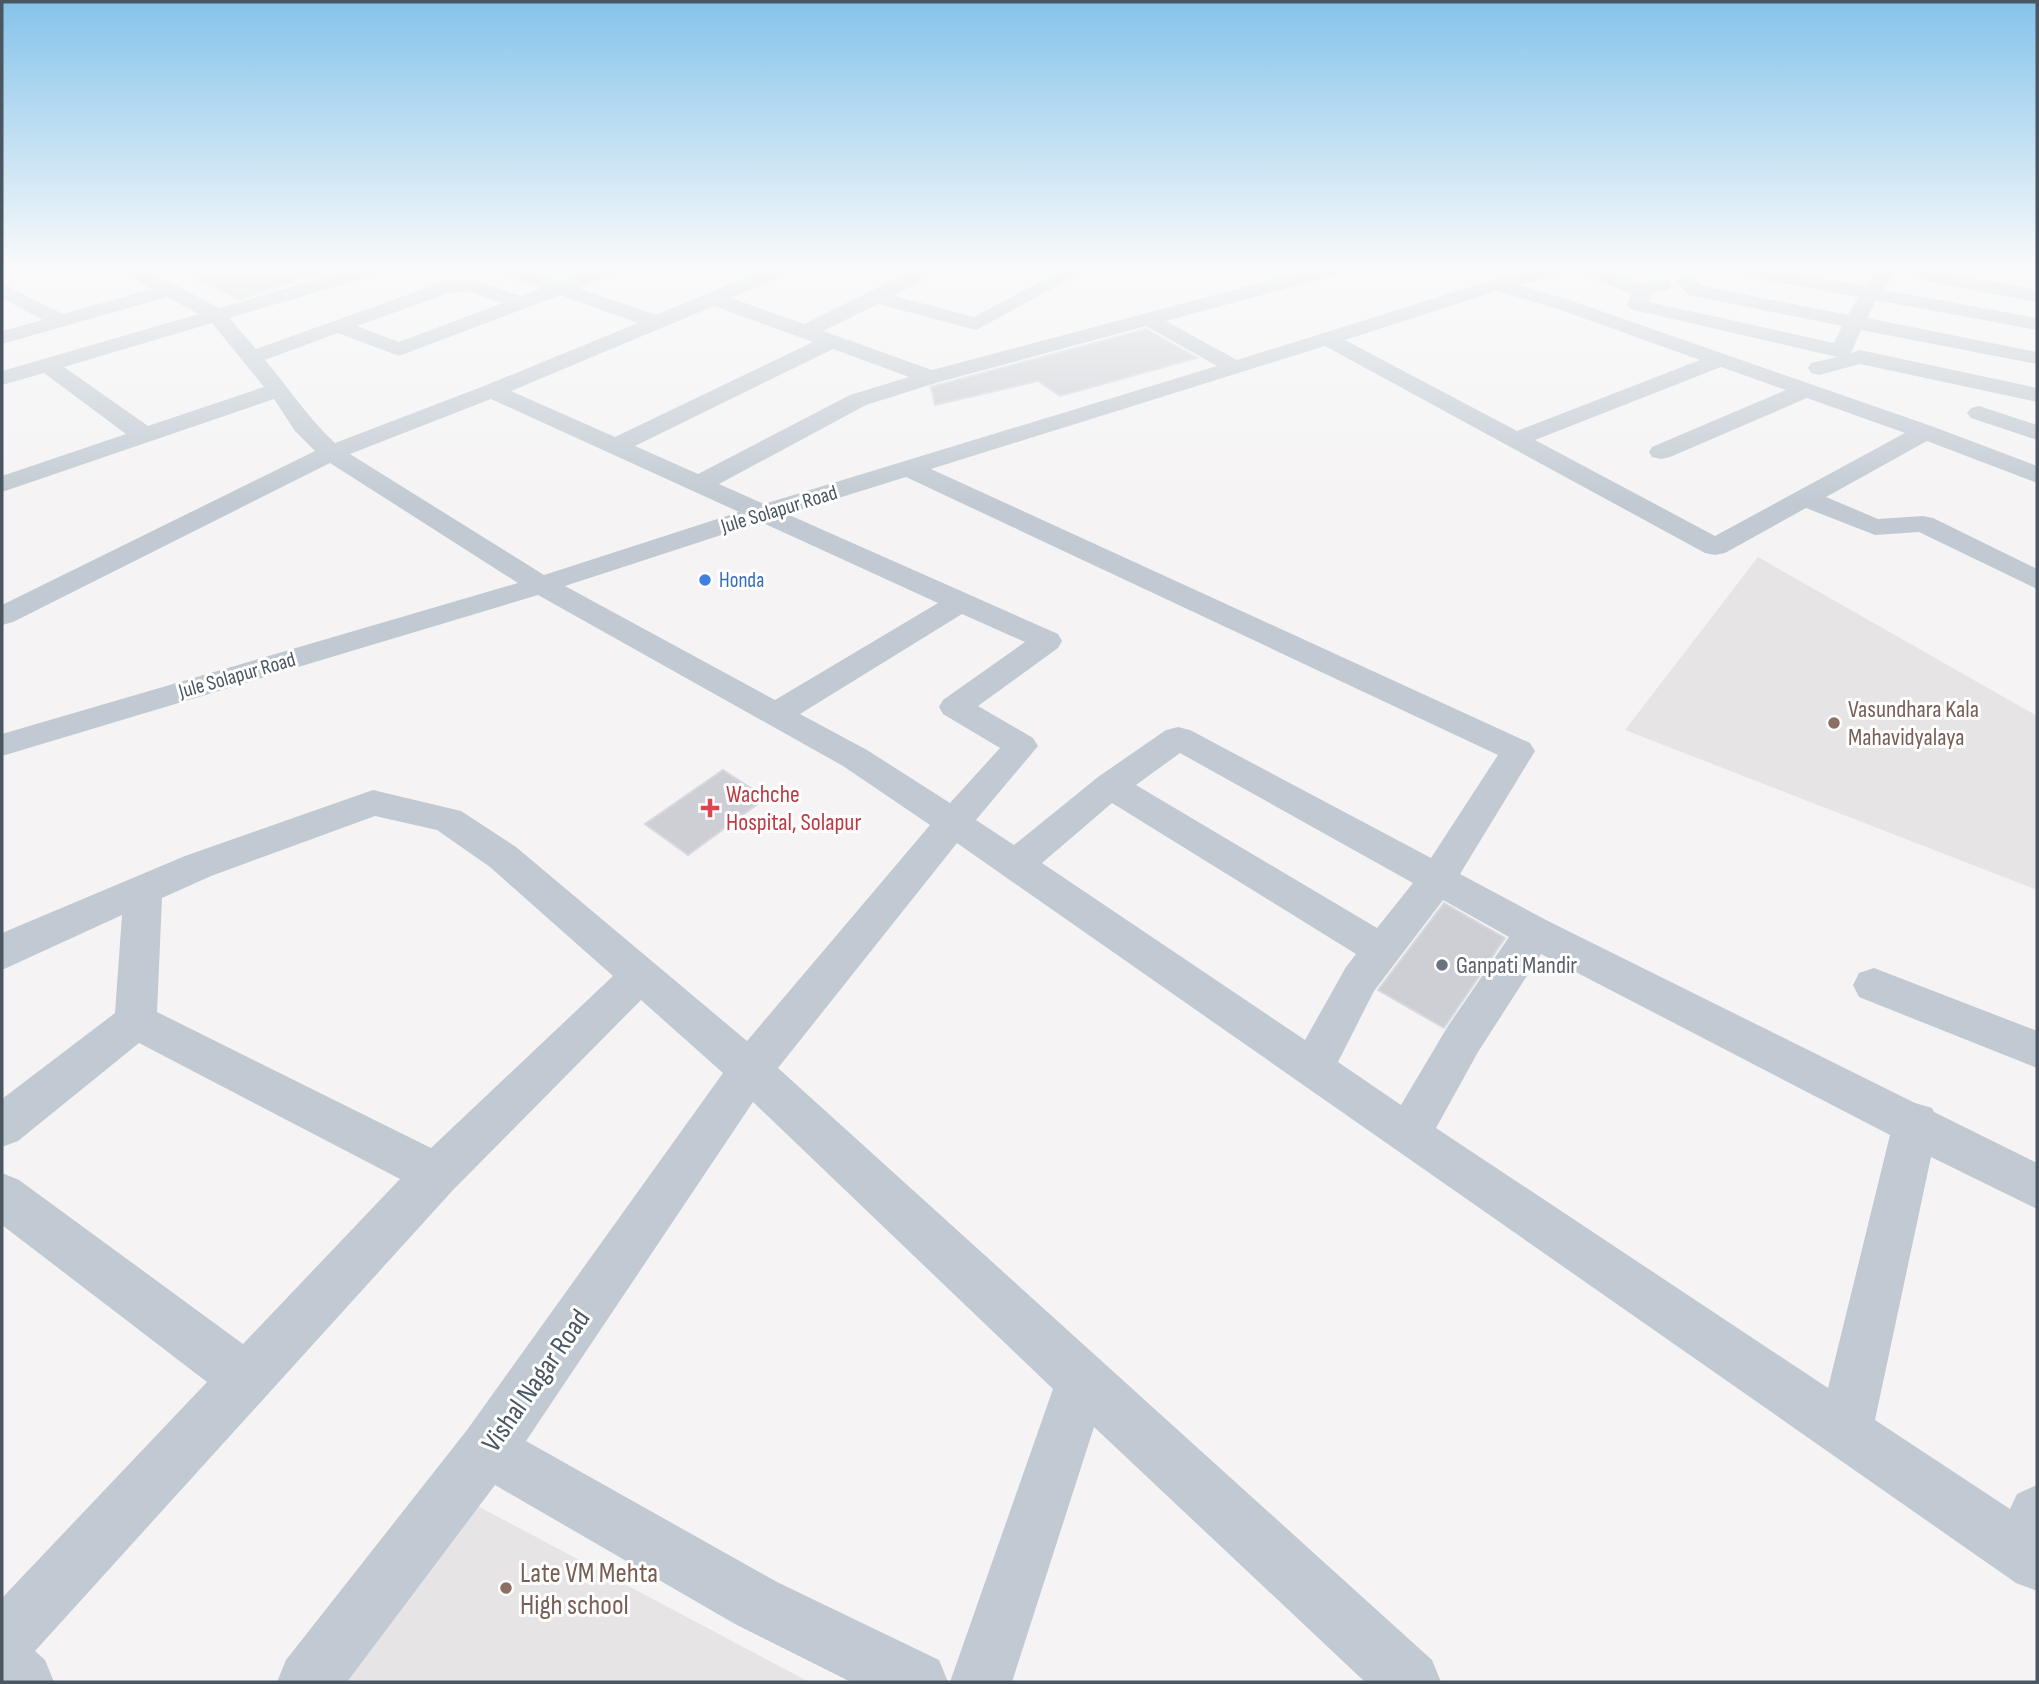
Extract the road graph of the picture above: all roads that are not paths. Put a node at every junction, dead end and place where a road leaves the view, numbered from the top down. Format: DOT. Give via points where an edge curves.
graph roads {
  1 [pos="104,348"];
  2 [pos="242,348"];
  3 [pos="279,348"];
  4 [pos="598,348"];
  5 [pos="819,348"];
  6 [pos="850,348"];
  7 [pos="1041,348"];
  8 [pos="1199,348"];
  9 [pos="1301,348"];
  10 [pos="1344,348"];
  11 [pos="1683,348"];
  12 [pos="1826,348"];
  13 [pos="1842,348"];
  14 [pos="1985,348"];
  15 [pos="250,358"];
  16 [pos="2037,358"];
  17 [pos="1726,363"];
  18 [pos="47,365"];
  19 [pos="1236,368"];
  20 [pos="931,377"];
  21 [pos="2,378"];
  22 [pos="278,390"];
  23 [pos="492,391"];
  24 [pos="1804,391"];
  25 [pos="2037,395"];
  26 [pos="1979,413"];
  27 [pos="1925,432"];
  28 [pos="2037,433"];
  29 [pos="145,435"];
  30 [pos="1514,440"];
  31 [pos="617,446"];
  32 [pos="1661,452"];
  33 [pos="331,453"];
  34 [pos="2,460"];
  35 [pos="909,469"];
  36 [pos="2033,470"];
  37 [pos="12,481"];
  38 [pos="699,484"];
  39 [pos="1805,498"];
  40 [pos="762,513"];
  41 [pos="2037,580"];
  42 [pos="541,585"];
  43 [pos="961,602"];
  44 [pos="2,616"];
  45 [pos="776,714"];
  46 [pos="2,745"];
  47 [pos="1110,786"];
  48 [pos="951,824"];
  49 [pos="1016,864"];
  50 [pos="1436,881"];
  51 [pos="143,890"];
  52 [pos="1534,932"];
  53 [pos="1382,951"];
  54 [pos="2,954"];
  55 [pos="640,975"];
  56 [pos="1874,985"];
  57 [pos="136,1021"];
  58 [pos="2037,1050"];
  59 [pos="1312,1069"];
  60 [pos="750,1070"];
  61 [pos="1916,1124"];
  62 [pos="2,1126"];
  63 [pos="1409,1134"];
  64 [pos="436,1174"];
  65 [pos="2037,1187"];
  66 [pos="2,1196"];
  67 [pos="247,1379"];
  68 [pos="1082,1381"];
  69 [pos="1845,1431"];
  70 [pos="487,1450"];
  71 [pos="2035,1545"];
  72 [pos="2,1642"];
  73 [pos="2,1662"];
  74 [pos="23,1682"];
  75 [pos="308,1682"];
  76 [pos="917,1682"];
  77 [pos="981,1682"];
  78 [pos="1410,1682"];
  1 -- 18 [label="street"];
  2 -- 15 [label="street"];
  3 -- 15 [label="street"];
  4 -- 23 [label="street"];
  5 -- 31 [label="street"];
  6 -- 20 [label="street"];
  7 -- 20 [label="street"];
  8 -- 19 [label="street"];
  9 -- 19 [label="street, Jule Solapur Road"];
  10 -- 30 [label="street"];
  11 -- 17 [label="street"];
  12 -- 13 [label="street"];
  14 -- 16 [label="street"];
  15 -- 22 [label="street"];
  17 -- 24 [label="street"];
  17 -- 25 [label="street" via="1828,368 1860,357"];
  17 -- 30 [label="street"];
  18 -- 21 [label="street"];
  18 -- 29 [label="street"];
  19 -- 35 [label="street, Jule Solapur Road"];
  20 -- 38 [label="street" via="858,400"];
  22 -- 29 [label="street"];
  22 -- 33 [label="street" via="303,426"];
  23 -- 31 [label="street"];
  23 -- 33 [label="street"];
  24 -- 27 [label="street"];
  24 -- 32 [label="street"];
  26 -- 28 [label="street"];
  27 -- 36 [label="street"];
  27 -- 39 [label="street"];
  29 -- 37 [label="street"];
  30 -- 39 [label="street" via="1715,547"];
  31 -- 38 [label="street"];
  33 -- 42 [label="street"];
  33 -- 44 [label="street"];
  34 -- 37 [label="street"];
  35 -- 40 [label="street, Jule Solapur Road"];
  35 -- 50 [label="street" via="1518,751"];
  38 -- 40 [label="street"];
  39 -- 41 [label="street" via="1875,527 1923,524"];
  40 -- 42 [label="street, Jule Solapur Road"];
  40 -- 43 [label="street"];
  42 -- 45 [label="street"];
  42 -- 46 [label="street, Jule Solapur Road"];
  43 -- 45 [label="street"];
  43 -- 48 [label="street, Vishal Nagar Road" via="1047,640 954,707 1021,746"];
  45 -- 48 [label="street" via="855,758"];
  47 -- 49 [label="street"];
  47 -- 50 [label="street" via="1178,738"];
  47 -- 53 [label="street"];
  48 -- 49 [label="street"];
  48 -- 60 [label="street, Vishal Nagar Road"];
  49 -- 59 [label="street"];
  50 -- 52 [label="street"];
  50 -- 53 [label="street"];
  51 -- 54 [label="street"];
  51 -- 55 [label="street" via="373,803 448,820 503,857"];
  51 -- 57 [label="street"];
  52 -- 61 [label="street"];
  52 -- 63 [label="street" via="1463,1039"];
  53 -- 59 [label="street" via="1360,979"];
  55 -- 60 [label="street"];
  55 -- 64 [label="street"];
  56 -- 58 [label="street"];
  57 -- 62 [label="street"];
  57 -- 64 [label="street"];
  59 -- 63 [label="street"];
  60 -- 68 [label="street"];
  60 -- 70 [label="street, Vishal Nagar Road"];
  61 -- 65 [label="street"];
  61 -- 69 [label="street"];
  63 -- 69 [label="street"];
  64 -- 67 [label="street"];
  66 -- 67 [label="street"];
  67 -- 72 [label="street"];
  68 -- 77 [label="street"];
  68 -- 78 [label="street"];
  69 -- 71 [label="street"];
  70 -- 75 [label="street, Vishal Nagar Road"];
  70 -- 76 [label="street" via="756,1603"];
  73 -- 74 [label="street"];
}
